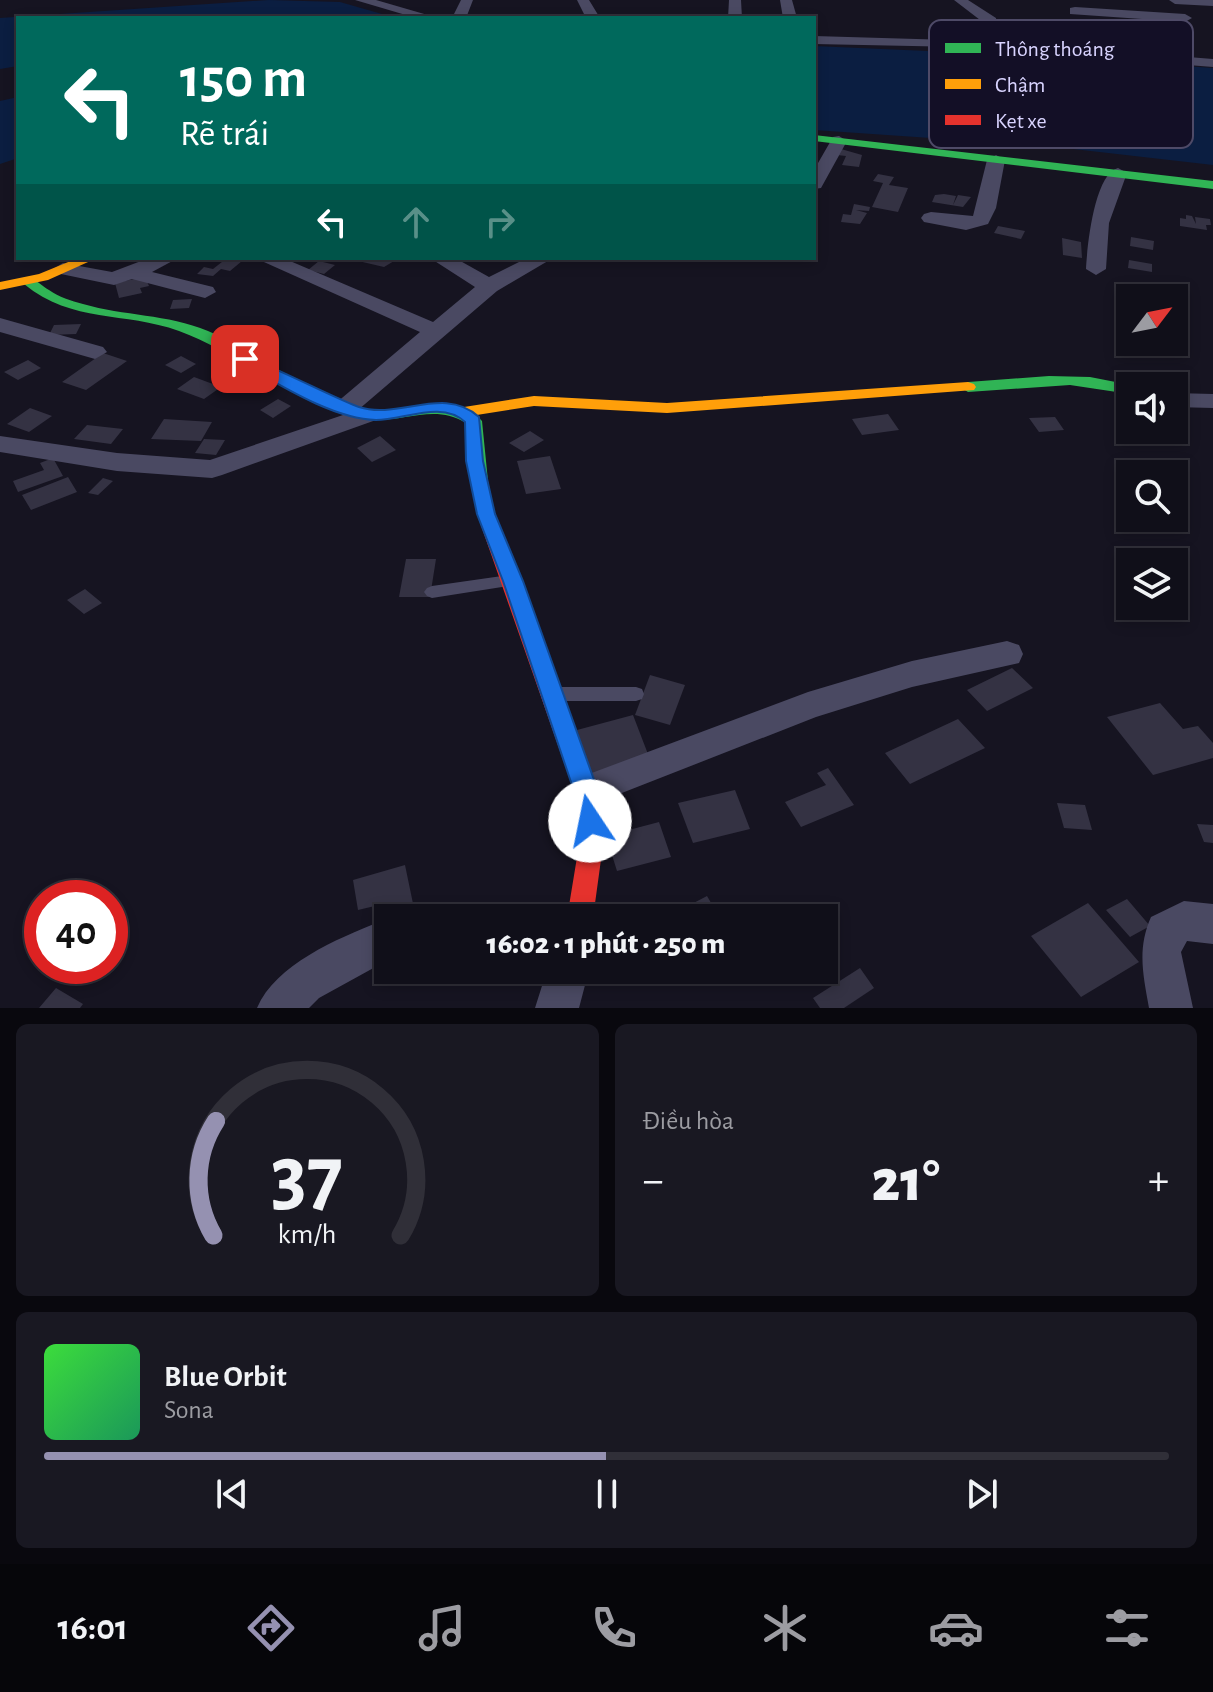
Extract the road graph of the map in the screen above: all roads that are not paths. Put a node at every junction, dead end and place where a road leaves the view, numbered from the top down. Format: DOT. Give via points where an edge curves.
graph roads {
  1 [pos="361,0"];
  2 [pos="960,0"];
  3 [pos="1175,0"];
  4 [pos="1213,2"];
  5 [pos="1073,5"];
  6 [pos="423,16"];
  7 [pos="1185,18"];
  8 [pos="990,20"];
  9 [pos="816,40"];
  10 [pos="929,43"];
  11 [pos="1193,61"];
  12 [pos="1213,63"];
  13 [pos="816,138"];
  14 [pos="839,141"];
  15 [pos="996,160"];
  16 [pos="1118,173"];
  17 [pos="816,182"];
  18 [pos="1213,185"];
  19 [pos="931,218"];
  20 [pos="85,260"];
  21 [pos="163,260"];
  22 [pos="270,260"];
  23 [pos="444,260"];
  24 [pos="539,260"];
  25 [pos="63,269"];
  26 [pos="1096,269"];
  27 [pos="133,273"];
  28 [pos="489,286"];
  29 [pos="12,287"];
  30 [pos="205,292"];
  31 [pos="0,325"];
  32 [pos="434,330"];
  33 [pos="95,352"];
  34 [pos="1116,385"];
  35 [pos="1188,400"];
  36 [pos="1213,401"];
  37 [pos="356,412"];
  38 [pos="464,412"];
  39 [pos="0,444"];
  40 [pos="513,581"];
  41 [pos="432,592"];
  42 [pos="1007,654"];
  43 [pos="550,694"];
  44 [pos="636,694"];
  45 [pos="586,791"];
  46 [pos="582,904"];
  47 [pos="1213,924"];
  48 [pos="374,945"];
  49 [pos="564,984"];
  50 [pos="279,1008"];
  51 [pos="557,1008"];
  52 [pos="1171,1008"];
  1 -- 6 [label="street"];
  2 -- 8 [label="street"];
  3 -- 4 [label="street"];
  5 -- 7 [label="street"];
  9 -- 10 [label="street"];
  11 -- 12 [label="street"];
  13 -- 14 [label="street"];
  14 -- 15 [label="street"];
  14 -- 17 [label="street"];
  15 -- 16 [label="street"];
  15 -- 19 [label="street" via="981,220 966,224"];
  16 -- 18 [label="street"];
  16 -- 26 [label="street" via="1099,223"];
  20 -- 25 [label="street"];
  21 -- 27 [label="street"];
  22 -- 32 [label="street"];
  23 -- 28 [label="street"];
  24 -- 28 [label="street"];
  25 -- 27 [label="street" via="109,279"];
  25 -- 29 [label="street"];
  27 -- 30 [label="street"];
  28 -- 32 [label="street"];
  29 -- 37 [label="street" via="191,331 300,389"];
  31 -- 33 [label="street"];
  32 -- 37 [label="street"];
  34 -- 38 [label="street" via="1073,379 667,408 534,401"];
  35 -- 36 [label="street"];
  37 -- 38 [label="street" via="433,407"];
  37 -- 39 [label="street" via="212,469 117,462"];
  38 -- 40 [label="street" via="476,426 475,461 486,514"];
  40 -- 41 [label="lane"];
  40 -- 43 [label="street"];
  42 -- 45 [label="street" via="912,674 808,706"];
  43 -- 44 [label="lane"];
  43 -- 45 [label="street"];
  45 -- 46 [label="street" via="591,845"];
  47 -- 52 [label="street" via="1184,921 1165,931 1160,952"];
  48 -- 50 [label="street" via="304,983"];
  49 -- 51 [label="street"];
}
